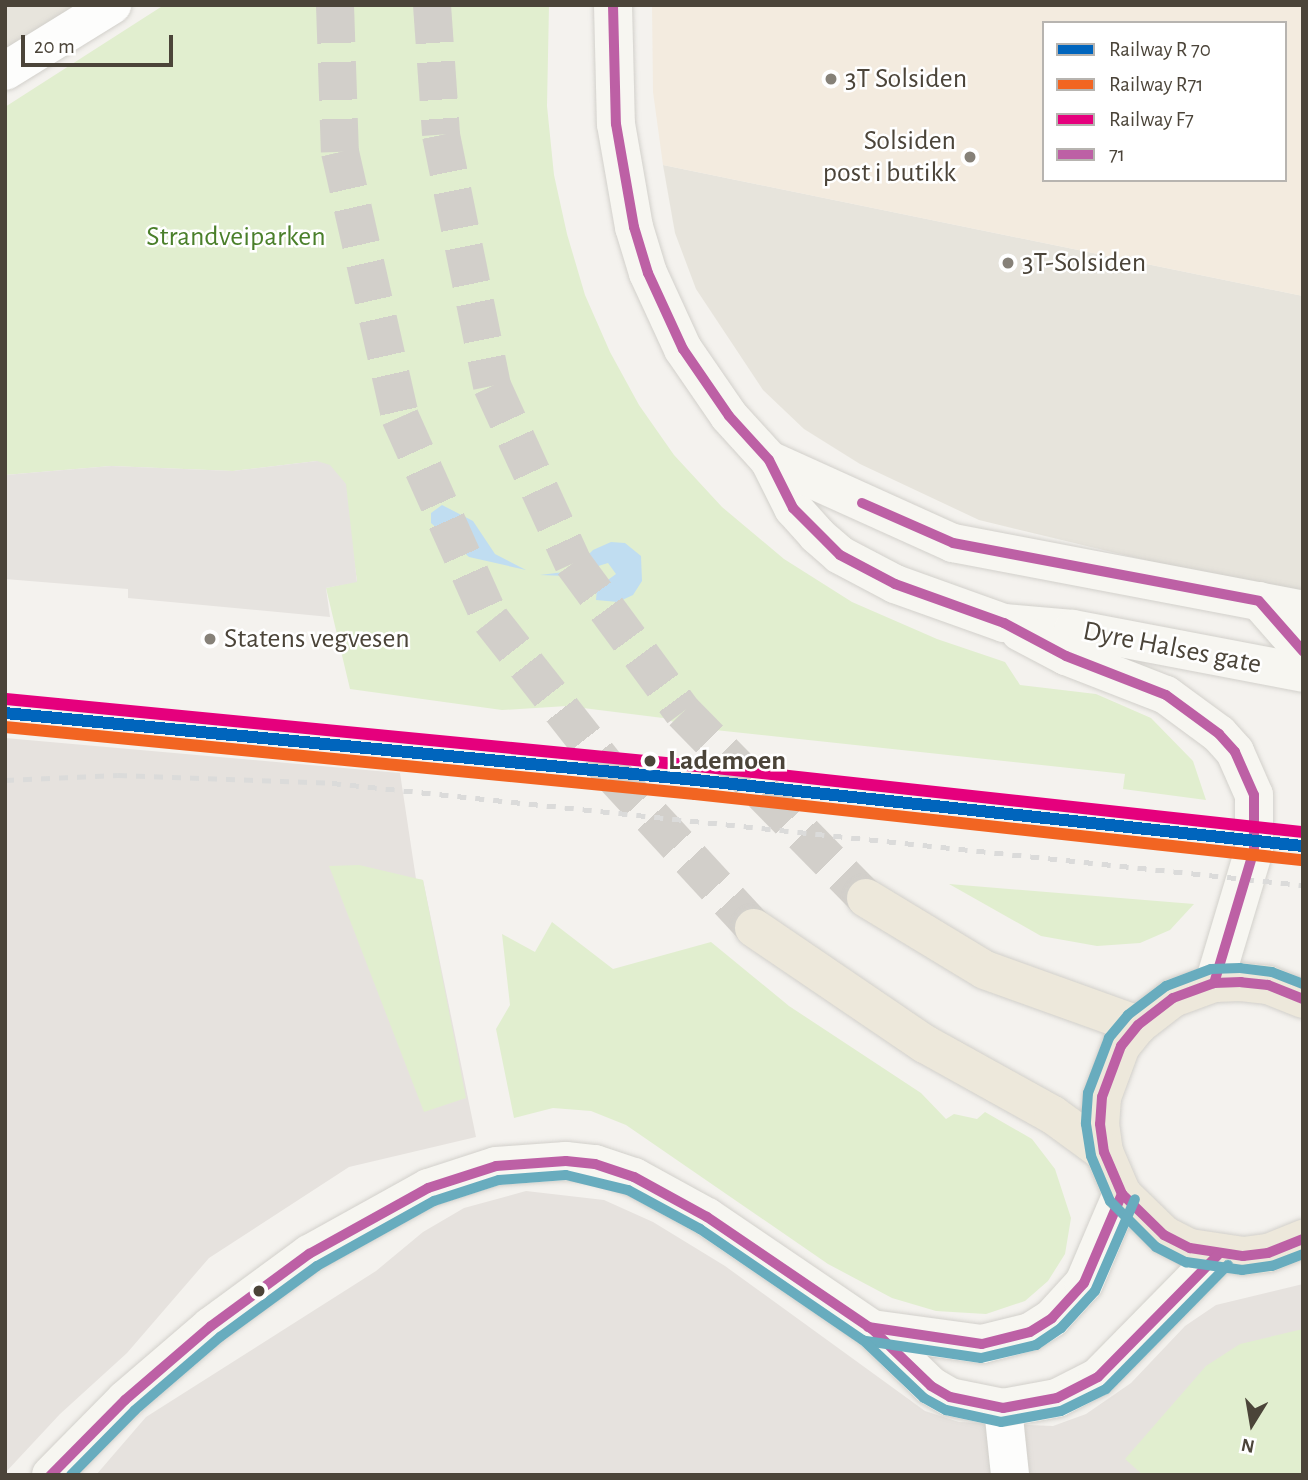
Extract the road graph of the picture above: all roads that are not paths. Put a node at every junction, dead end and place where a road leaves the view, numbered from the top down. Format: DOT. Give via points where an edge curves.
graph roads {
  1 [pos="111,5"];
  2 [pos="613,5"];
  3 [pos="5,71"];
  4 [pos="769,460"];
  5 [pos="1259,601"];
  6 [pos="1303,610"];
  7 [pos="1004,624"];
  8 [pos="1303,651"];
  9 [pos="1303,673"];
  10 [pos="866,898"];
  11 [pos="754,928"];
  12 [pos="1214,983"];
  13 [pos="1303,999"];
  14 [pos="1138,1025"];
  15 [pos="1104,1152"];
  16 [pos="1122,1194"];
  17 [pos="1303,1239"];
  18 [pos="1219,1255"];
  19 [pos="872,1329"];
  20 [pos="1003,1408"];
  21 [pos="51,1475"];
  22 [pos="1010,1475"];
  1 -- 3 [label="street"];
  2 -- 4 [label="main road, Dyre Halses gate" via="616,124 634,227 648,273 683,349 729,416"];
  4 -- 5 [label="main road, Dyre Halses gate" via="953,543"];
  4 -- 7 [label="main road, Dyre Halses gate" via="793,508 840,555 895,584"];
  5 -- 6 [label="main road, Dyre Halses gate"];
  5 -- 8 [label="main road"];
  7 -- 9 [label="main road, Dyre Halses gate" via="1073,629"];
  7 -- 12 [label="main road" via="1066,656 1166,695 1219,734 1235,752 1254,794 1254,850"];
  10 -- 14 [label="highway" via="985,970"];
  11 -- 15 [label="highway" via="902,1029 1053,1115"];
  12 -- 13 [label="highway" via="1268,985"];
  12 -- 14 [label="highway" via="1173,998"];
  14 -- 15 [label="highway" via="1121,1045 1102,1097"];
  15 -- 16 [label="highway"];
  16 -- 18 [label="highway" via="1164,1235"];
  16 -- 19 [label="main road" via="1084,1283 1052,1318 1030,1332 982,1344"];
  17 -- 18 [label="highway" via="1268,1254"];
  18 -- 20 [label="main road" via="1098,1377 1058,1398"];
  19 -- 20 [label="main road" via="931,1386 950,1397"];
  19 -- 21 [label="main road" via="707,1217 634,1177 595,1164 566,1161 496,1166 428,1188 309,1254 211,1326 125,1400"];
  20 -- 22 [label="street"];
}
